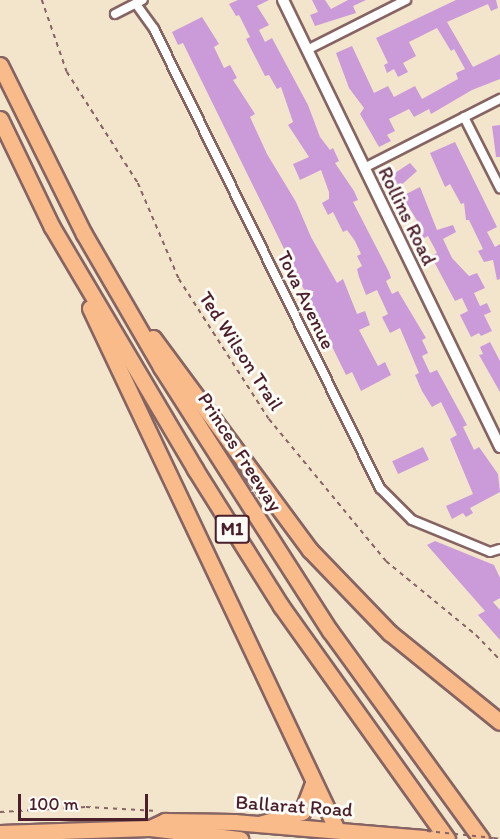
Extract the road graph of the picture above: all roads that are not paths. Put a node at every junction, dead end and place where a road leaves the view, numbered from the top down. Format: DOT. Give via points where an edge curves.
graph roads {
  1 [pos="283,0"];
  2 [pos="406,0"];
  3 [pos="139,2"];
  4 [pos="115,14"];
  5 [pos="307,50"];
  6 [pos="0,65"];
  7 [pos="500,99"];
  8 [pos="464,117"];
  9 [pos="0,118"];
  10 [pos="364,168"];
  11 [pos="500,188"];
  12 [pos="52,227"];
  13 [pos="112,282"];
  14 [pos="500,447"];
  15 [pos="500,549"];
  16 [pos="474,702"];
  17 [pos="500,722"];
  18 [pos="500,729"];
  19 [pos="313,784"];
  20 [pos="259,824"];
  21 [pos="150,828"];
  22 [pos="0,833"];
  23 [pos="330,834"];
  24 [pos="432,836"];
  25 [pos="487,838"];
  26 [pos="240,839"];
  27 [pos="447,839"];
  1 -- 5 [label="street, Rollins Road"];
  2 -- 5 [label="street"];
  3 -- 4 [label="street"];
  3 -- 15 [label="street, Tova Avenue" via="380,488 412,520 490,552"];
  5 -- 10 [label="street, Rollins Road"];
  6 -- 13 [label="highway, Princes Freeway / M1"];
  7 -- 8 [label="street"];
  8 -- 10 [label="street"];
  8 -- 11 [label="street"];
  9 -- 12 [label="highway, M1"];
  10 -- 14 [label="street, Rollins Road"];
  12 -- 19 [label="highway"];
  12 -- 27 [label="highway, M1" via="246,550 351,708"];
  13 -- 16 [label="highway" via="310,550 390,633"];
  13 -- 25 [label="highway, Princes Freeway / M1" via="161,367 330,631"];
  16 -- 17 [label="highway"];
  16 -- 18 [label="highway"];
  19 -- 20 [label="highway" via="302,812"];
  19 -- 23 [label="highway"];
  20 -- 21 [label="highway, Ballarat Road" via="165,821"];
  20 -- 23 [label="highway, Ballarat Road"];
  21 -- 22 [label="highway, Ballarat Road"];
  21 -- 26 [label="highway, Ballarat Road"];
  23 -- 24 [label="highway, Ballarat Road"];
}
